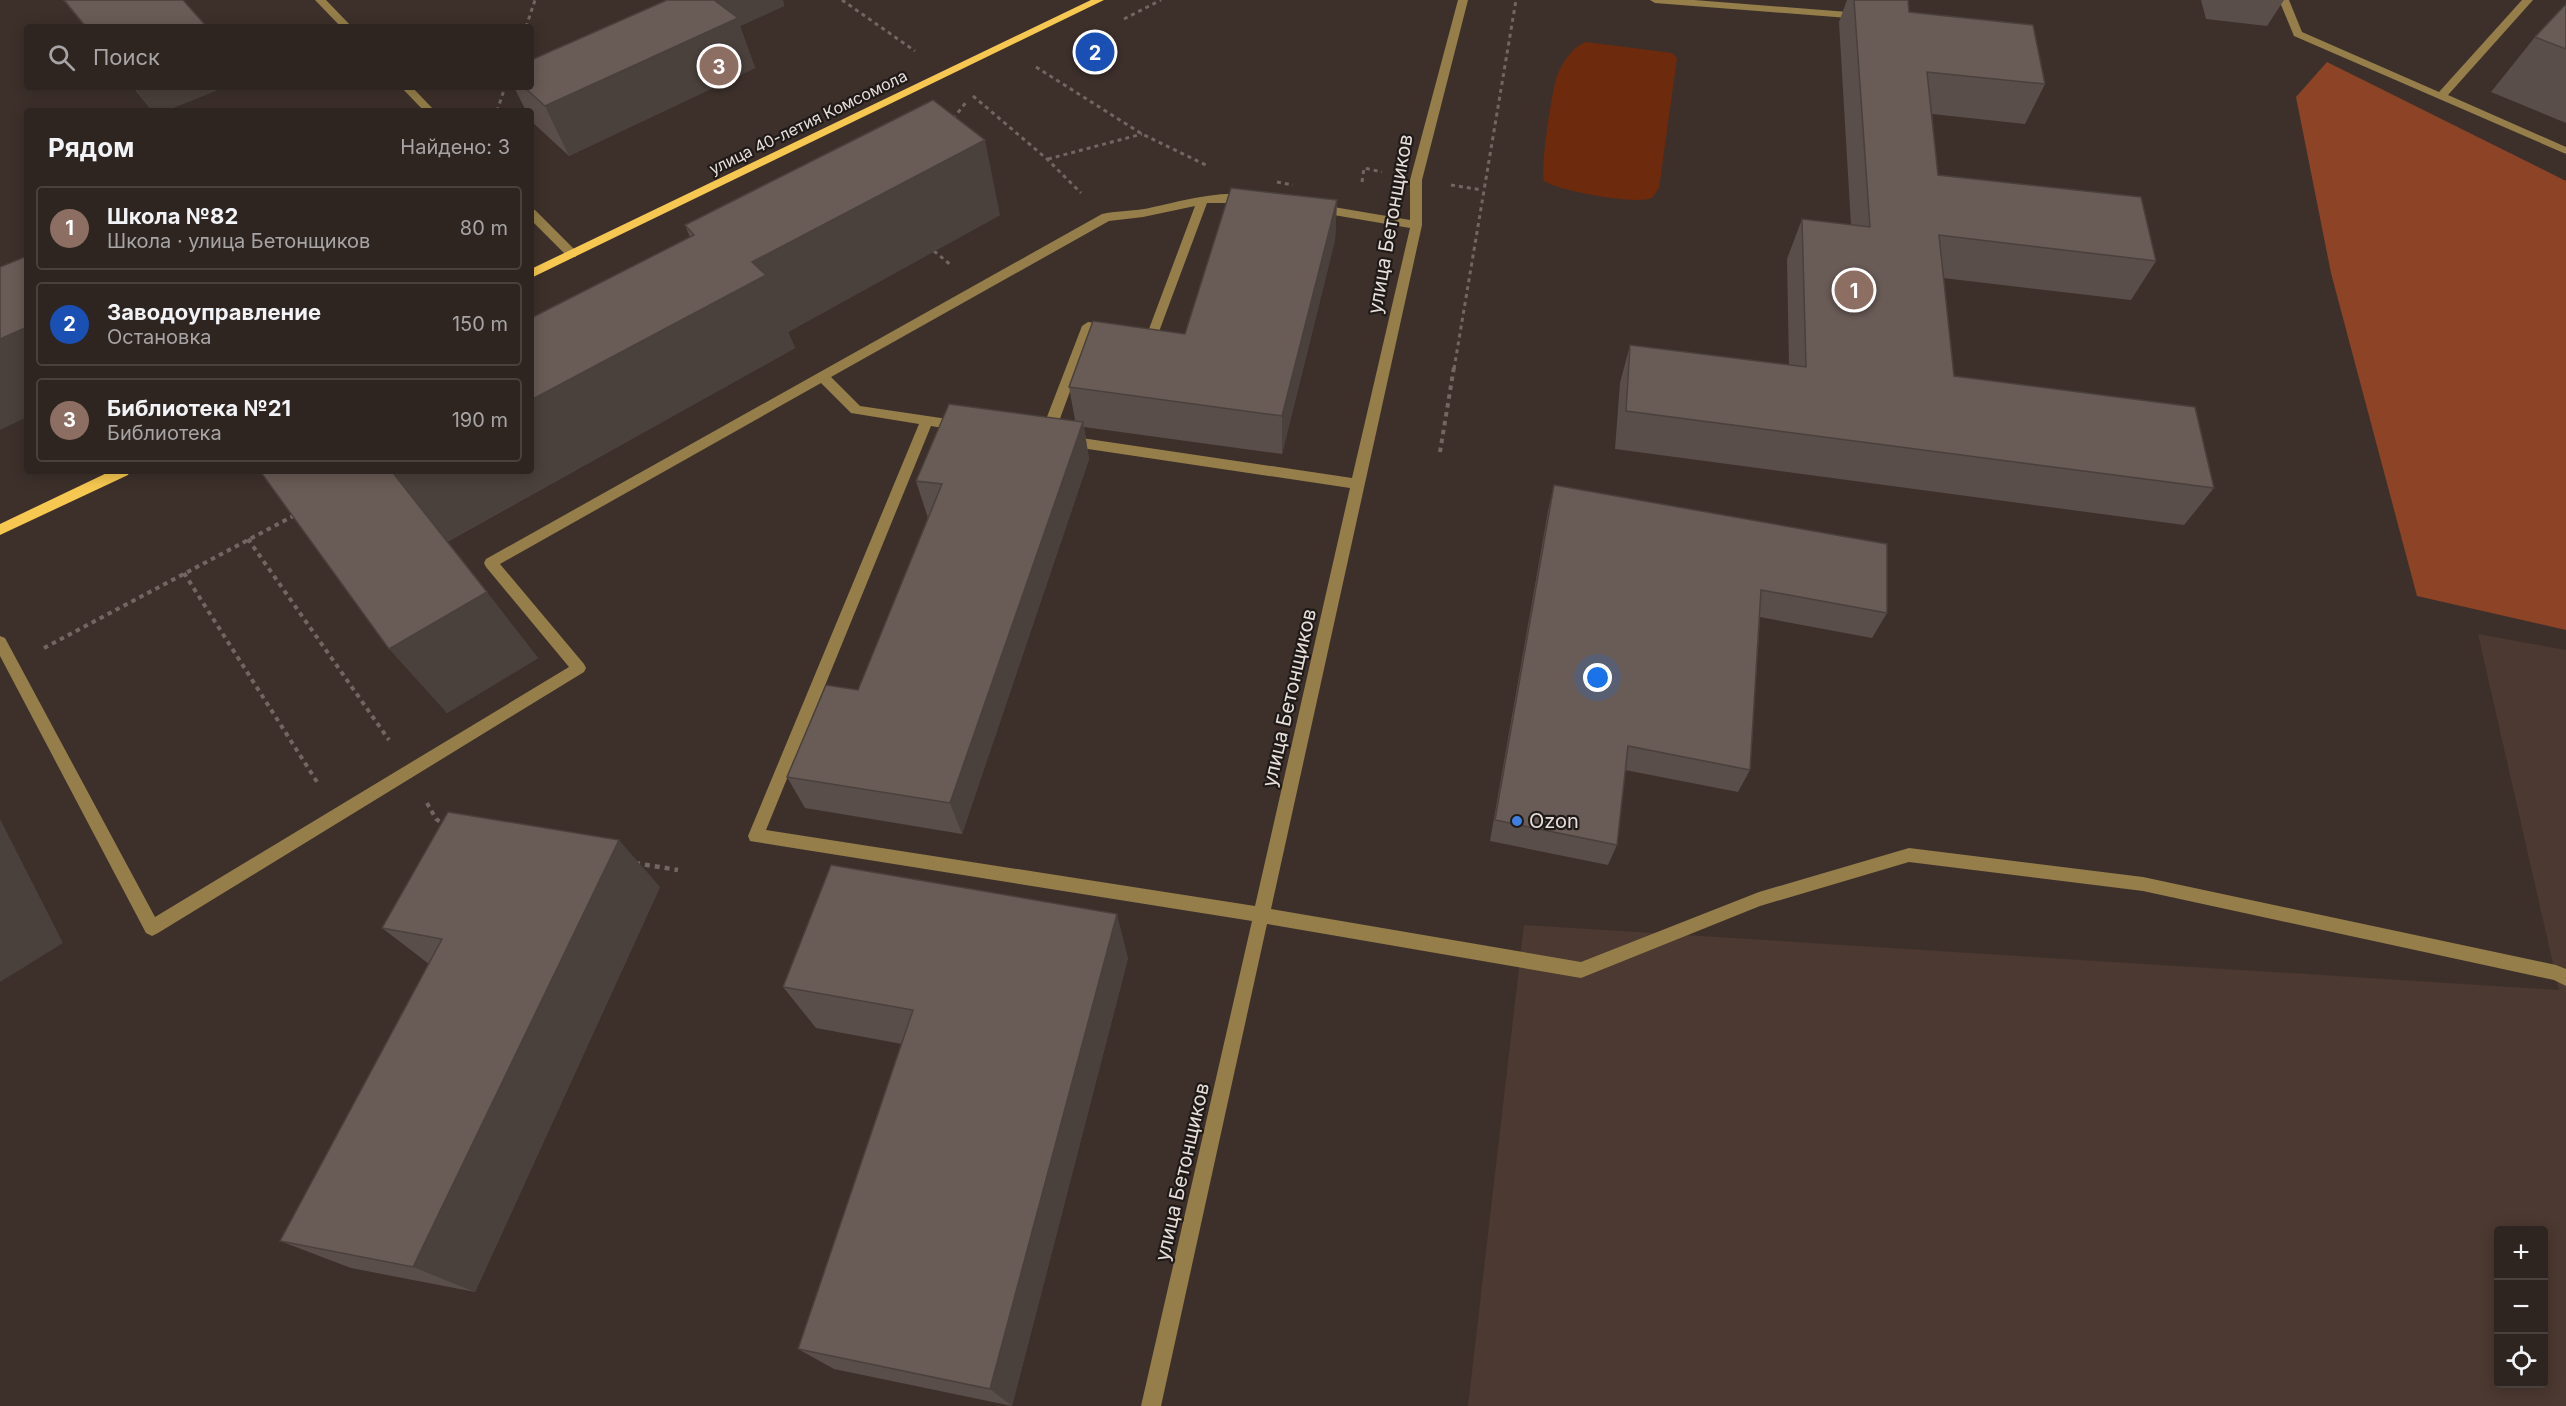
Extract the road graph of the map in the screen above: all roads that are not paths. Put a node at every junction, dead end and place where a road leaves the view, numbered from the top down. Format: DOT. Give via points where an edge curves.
graph roads {
  1 [pos="1099,0"];
  2 [pos="1463,0"];
  3 [pos="1655,0"];
  4 [pos="2284,0"];
  5 [pos="2529,0"];
  6 [pos="326,1"];
  7 [pos="1870,17"];
  8 [pos="345,24"];
  9 [pos="409,90"];
  10 [pos="2441,96"];
  11 [pos="427,108"];
  12 [pos="2566,151"];
  13 [pos="1203,199"];
  14 [pos="1259,201"];
  15 [pos="1304,207"];
  16 [pos="534,216"];
  17 [pos="1416,225"];
  18 [pos="572,254"];
  19 [pos="534,273"];
  20 [pos="823,377"];
  21 [pos="927,421"];
  22 [pos="974,428"];
  23 [pos="117,474"];
  24 [pos="1358,484"];
  25 [pos="0,530"];
  26 [pos="0,642"];
  27 [pos="1262,915"];
  28 [pos="2566,978"];
  29 [pos="1151,1406"];
  1 -- 18 [label="main road, улица 40-летия Комсомола"];
  2 -- 17 [label="street, улица Бетонщиков" via="1416,180"];
  3 -- 7 [label="street"];
  4 -- 10 [label="street" via="2298,34"];
  5 -- 10 [label="street"];
  6 -- 8 [label="street"];
  9 -- 11 [label="street"];
  10 -- 12 [label="street"];
  13 -- 14 [label="street" via="1225,196"];
  13 -- 20 [label="street" via="1106,217"];
  13 -- 24 [label="street" via="1153,334 1088,326 1040,437"];
  15 -- 17 [label="street"];
  16 -- 18 [label="street"];
  17 -- 24 [label="street, улица Бетонщиков"];
  18 -- 19 [label="main road, улица 40-летия Комсомола"];
  20 -- 21 [label="street" via="856,410"];
  20 -- 26 [label="street" via="491,563 579,668 153,927"];
  21 -- 22 [label="street"];
  21 -- 27 [label="street" via="756,837"];
  23 -- 25 [label="main road"];
  24 -- 27 [label="street, улица Бетонщиков"];
  27 -- 28 [label="street" via="1581,970 1759,899 1909,855 2143,884"];
  27 -- 29 [label="street, улица Бетонщиков"];
}
